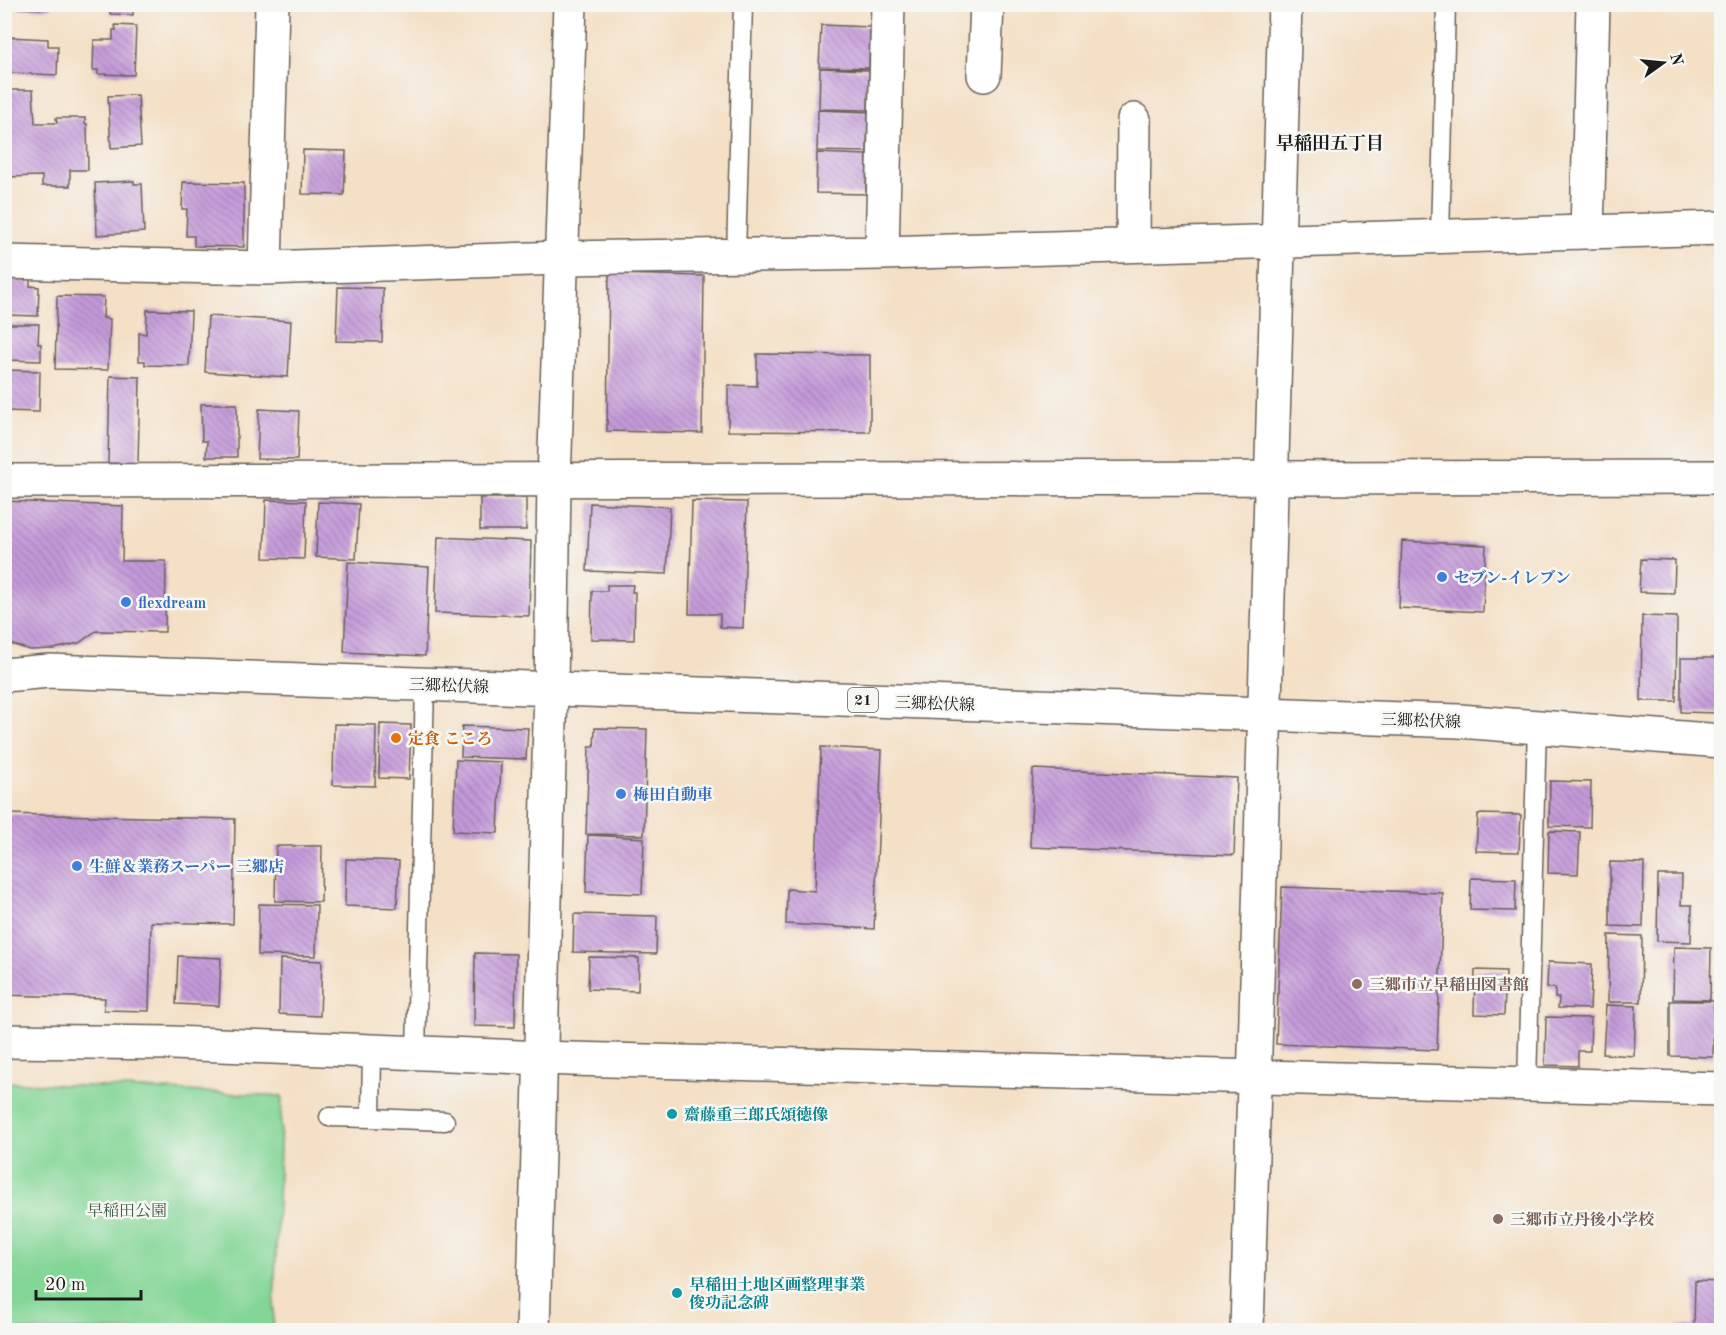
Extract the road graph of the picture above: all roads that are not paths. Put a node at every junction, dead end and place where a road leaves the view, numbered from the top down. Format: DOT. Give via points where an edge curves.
graph roads {
  1 [pos="272,4"];
  2 [pos="570,4"];
  3 [pos="743,4"];
  4 [pos="888,4"];
  5 [pos="987,4"];
  6 [pos="1285,4"];
  7 [pos="1446,4"];
  8 [pos="1593,4"];
  9 [pos="984,75"];
  10 [pos="1134,120"];
  11 [pos="1722,228"];
  12 [pos="1587,232"];
  13 [pos="1440,236"];
  14 [pos="1279,241"];
  15 [pos="1133,245"];
  16 [pos="882,253"];
  17 [pos="736,255"];
  18 [pos="562,258"];
  19 [pos="4,262"];
  20 [pos="265,268"];
  21 [pos="1722,477"];
  22 [pos="1272,478"];
  23 [pos="4,481"];
  24 [pos="554,481"];
  25 [pos="4,675"];
  26 [pos="425,684"];
  27 [pos="551,689"];
  28 [pos="1264,715"];
  29 [pos="1537,726"];
  30 [pos="1722,741"];
  31 [pos="4,1041"];
  32 [pos="372,1051"];
  33 [pos="416,1052"];
  34 [pos="541,1058"];
  35 [pos="1254,1078"];
  36 [pos="1527,1083"];
  37 [pos="1722,1089"];
  38 [pos="329,1117"];
  39 [pos="371,1118"];
  40 [pos="445,1121"];
  41 [pos="533,1330"];
  42 [pos="1247,1330"];
  1 -- 20 [label="street"];
  2 -- 18 [label="street"];
  3 -- 17 [label="lane"];
  4 -- 16 [label="street"];
  5 -- 9 [label="street"];
  6 -- 14 [label="street"];
  7 -- 13 [label="lane"];
  8 -- 12 [label="street"];
  10 -- 15 [label="street"];
  11 -- 12 [label="street"];
  12 -- 13 [label="street"];
  13 -- 14 [label="street"];
  14 -- 15 [label="street"];
  14 -- 22 [label="street"];
  15 -- 16 [label="street"];
  16 -- 17 [label="street"];
  17 -- 18 [label="street"];
  18 -- 20 [label="street"];
  18 -- 24 [label="street"];
  19 -- 20 [label="street"];
  21 -- 22 [label="street"];
  22 -- 24 [label="street"];
  22 -- 28 [label="street"];
  23 -- 24 [label="street"];
  24 -- 27 [label="street"];
  25 -- 26 [label="street, 三郷松伏線 / 21" via="49,671"];
  26 -- 27 [label="street, 三郷松伏線 / 21"];
  26 -- 33 [label="lane"];
  27 -- 28 [label="street, 三郷松伏線 / 21"];
  27 -- 34 [label="street"];
  28 -- 29 [label="street, 三郷松伏線 / 21"];
  28 -- 35 [label="street"];
  29 -- 30 [label="street, 三郷松伏線 / 21"];
  29 -- 36 [label="lane"];
  31 -- 32 [label="street"];
  32 -- 33 [label="street"];
  32 -- 39 [label="lane"];
  33 -- 34 [label="street"];
  34 -- 35 [label="street"];
  34 -- 41 [label="street"];
  35 -- 36 [label="street"];
  35 -- 42 [label="street"];
  36 -- 37 [label="street"];
  38 -- 39 [label="lane"];
  39 -- 40 [label="lane"];
}
